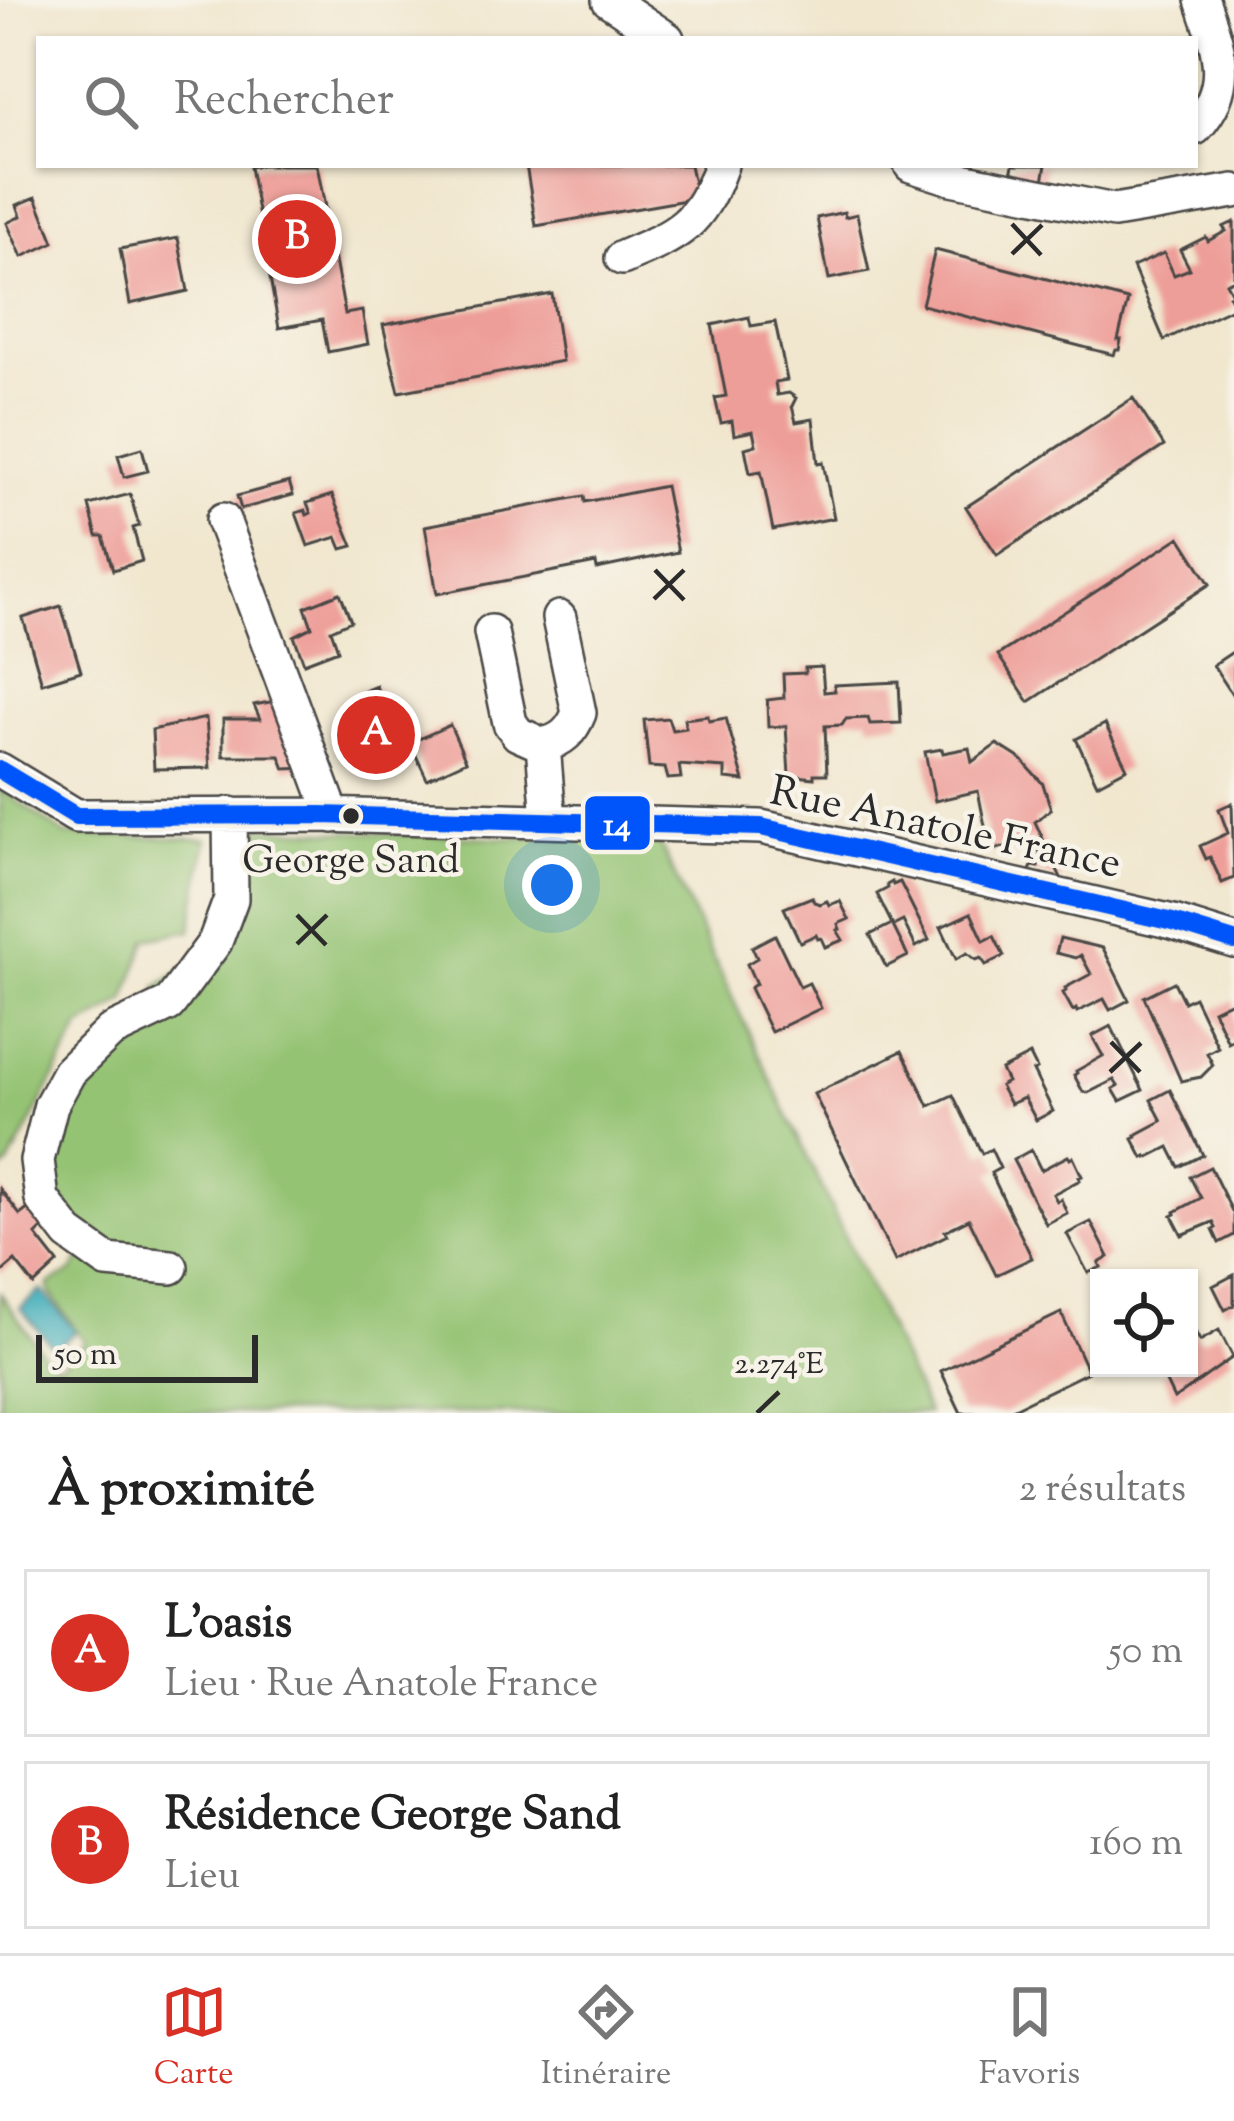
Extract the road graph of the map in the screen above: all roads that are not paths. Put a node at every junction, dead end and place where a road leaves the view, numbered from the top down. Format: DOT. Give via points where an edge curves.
graph roads {
  1 [pos="609,0"];
  2 [pos="1202,0"];
  3 [pos="663,36"];
  4 [pos="1198,125"];
  5 [pos="720,168"];
  6 [pos="935,168"];
  7 [pos="982,174"];
  8 [pos="1234,191"];
  9 [pos="622,258"];
  10 [pos="223,520"];
  11 [pos="559,618"];
  12 [pos="491,632"];
  13 [pos="543,746"];
  14 [pos="0,770"];
  15 [pos="230,814"];
  16 [pos="333,816"];
  17 [pos="549,819"];
  18 [pos="1234,940"];
  19 [pos="171,1267"];
  1 -- 3 [label="street"];
  2 -- 4 [label="street" via="1224,68 1214,110"];
  5 -- 9 [label="street" via="700,211 670,238"];
  6 -- 7 [label="street"];
  7 -- 8 [label="street" via="1114,211"];
  10 -- 16 [label="street"];
  11 -- 13 [label="street" via="579,712 565,736"];
  12 -- 13 [label="street" via="510,723"];
  13 -- 17 [label="street"];
  14 -- 15 [label="street, Rue Anatole France" via="76,816"];
  15 -- 16 [label="street, Rue Anatole France"];
  15 -- 19 [label="street" via="231,899 215,942 169,1004 110,1032 69,1072 37,1160 42,1199 69,1234 107,1261"];
  16 -- 17 [label="street, Rue Anatole France"];
  17 -- 18 [label="street, Rue Anatole France" via="761,826"];
}
